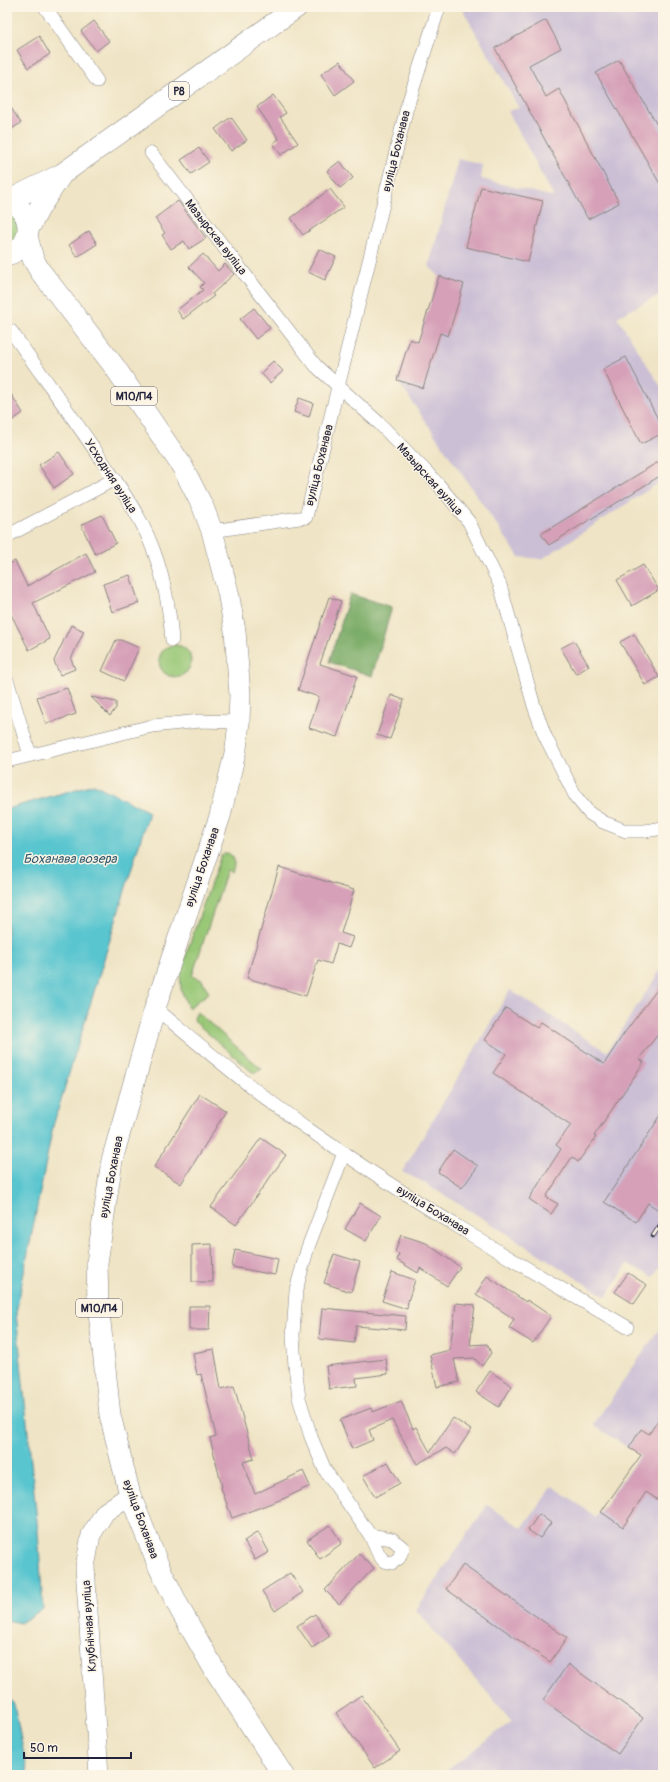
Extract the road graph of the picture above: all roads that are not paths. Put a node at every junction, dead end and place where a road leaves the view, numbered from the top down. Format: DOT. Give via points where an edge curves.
graph roads {
  1 [pos="45,7"];
  2 [pos="297,7"];
  3 [pos="439,7"];
  4 [pos="97,81"];
  5 [pos="151,153"];
  6 [pos="62,174"];
  7 [pos="8,200"];
  8 [pos="28,232"];
  9 [pos="7,256"];
  10 [pos="40,270"];
  11 [pos="11,331"];
  12 [pos="338,385"];
  13 [pos="114,479"];
  14 [pos="212,531"];
  15 [pos="7,536"];
  16 [pos="172,640"];
  17 [pos="7,680"];
  18 [pos="239,722"];
  19 [pos="30,756"];
  20 [pos="7,761"];
  21 [pos="663,828"];
  22 [pos="155,1008"];
  23 [pos="344,1153"];
  24 [pos="627,1327"];
  25 [pos="130,1495"];
  26 [pos="370,1535"];
  27 [pos="99,1775"];
  28 [pos="283,1775"];
  1 -- 4 [label="street"];
  2 -- 6 [label="main road, Р8"];
  3 -- 12 [label="street, вуліца Боханава" via="407,106"];
  5 -- 12 [label="street, Мазырская вуліца" via="316,366"];
  6 -- 7 [label="main road, Р8"];
  6 -- 8 [label="main road, Р8" via="40,207"];
  7 -- 8 [label="main road, М10/П4" via="21,208 28,221"];
  8 -- 9 [label="main road" via="19,249"];
  8 -- 10 [label="main road, М10/П4" via="33,259"];
  9 -- 10 [label="main road"];
  10 -- 14 [label="main road, М10/П4" via="114,366 159,431 182,466"];
  11 -- 13 [label="street, Усходняя вуліца"];
  12 -- 14 [label="street, вуліца Боханава" via="306,517"];
  12 -- 21 [label="street, Мазырская вуліца" via="433,479 469,522 500,585 545,736 576,797 589,813 626,831"];
  13 -- 15 [label="street"];
  13 -- 16 [label="street, Усходняя вуліца" via="142,524 155,556 170,612"];
  14 -- 18 [label="main road, вуліца Боханава / М10/П4" via="235,631 239,671"];
  17 -- 19 [label="street"];
  18 -- 19 [label="street" via="152,726"];
  18 -- 22 [label="main road, вуліца Боханава / М10/П4" via="235,757 220,816"];
  19 -- 20 [label="street"];
  22 -- 23 [label="street, вуліца Боханава" via="262,1095"];
  22 -- 25 [label="main road, вуліца Боханава / М10/П4" via="112,1160 97,1263 98,1303 110,1415"];
  23 -- 24 [label="street, вуліца Боханава" via="524,1268"];
  23 -- 26 [label="street" via="308,1247 296,1290 294,1366 299,1398 325,1470"];
  25 -- 27 [label="street, Клубнічная вуліца" via="105,1512 91,1535 85,1567"];
  25 -- 28 [label="main road, вуліца Боханава / М10/П4" via="159,1567 181,1611 213,1667"];
}
